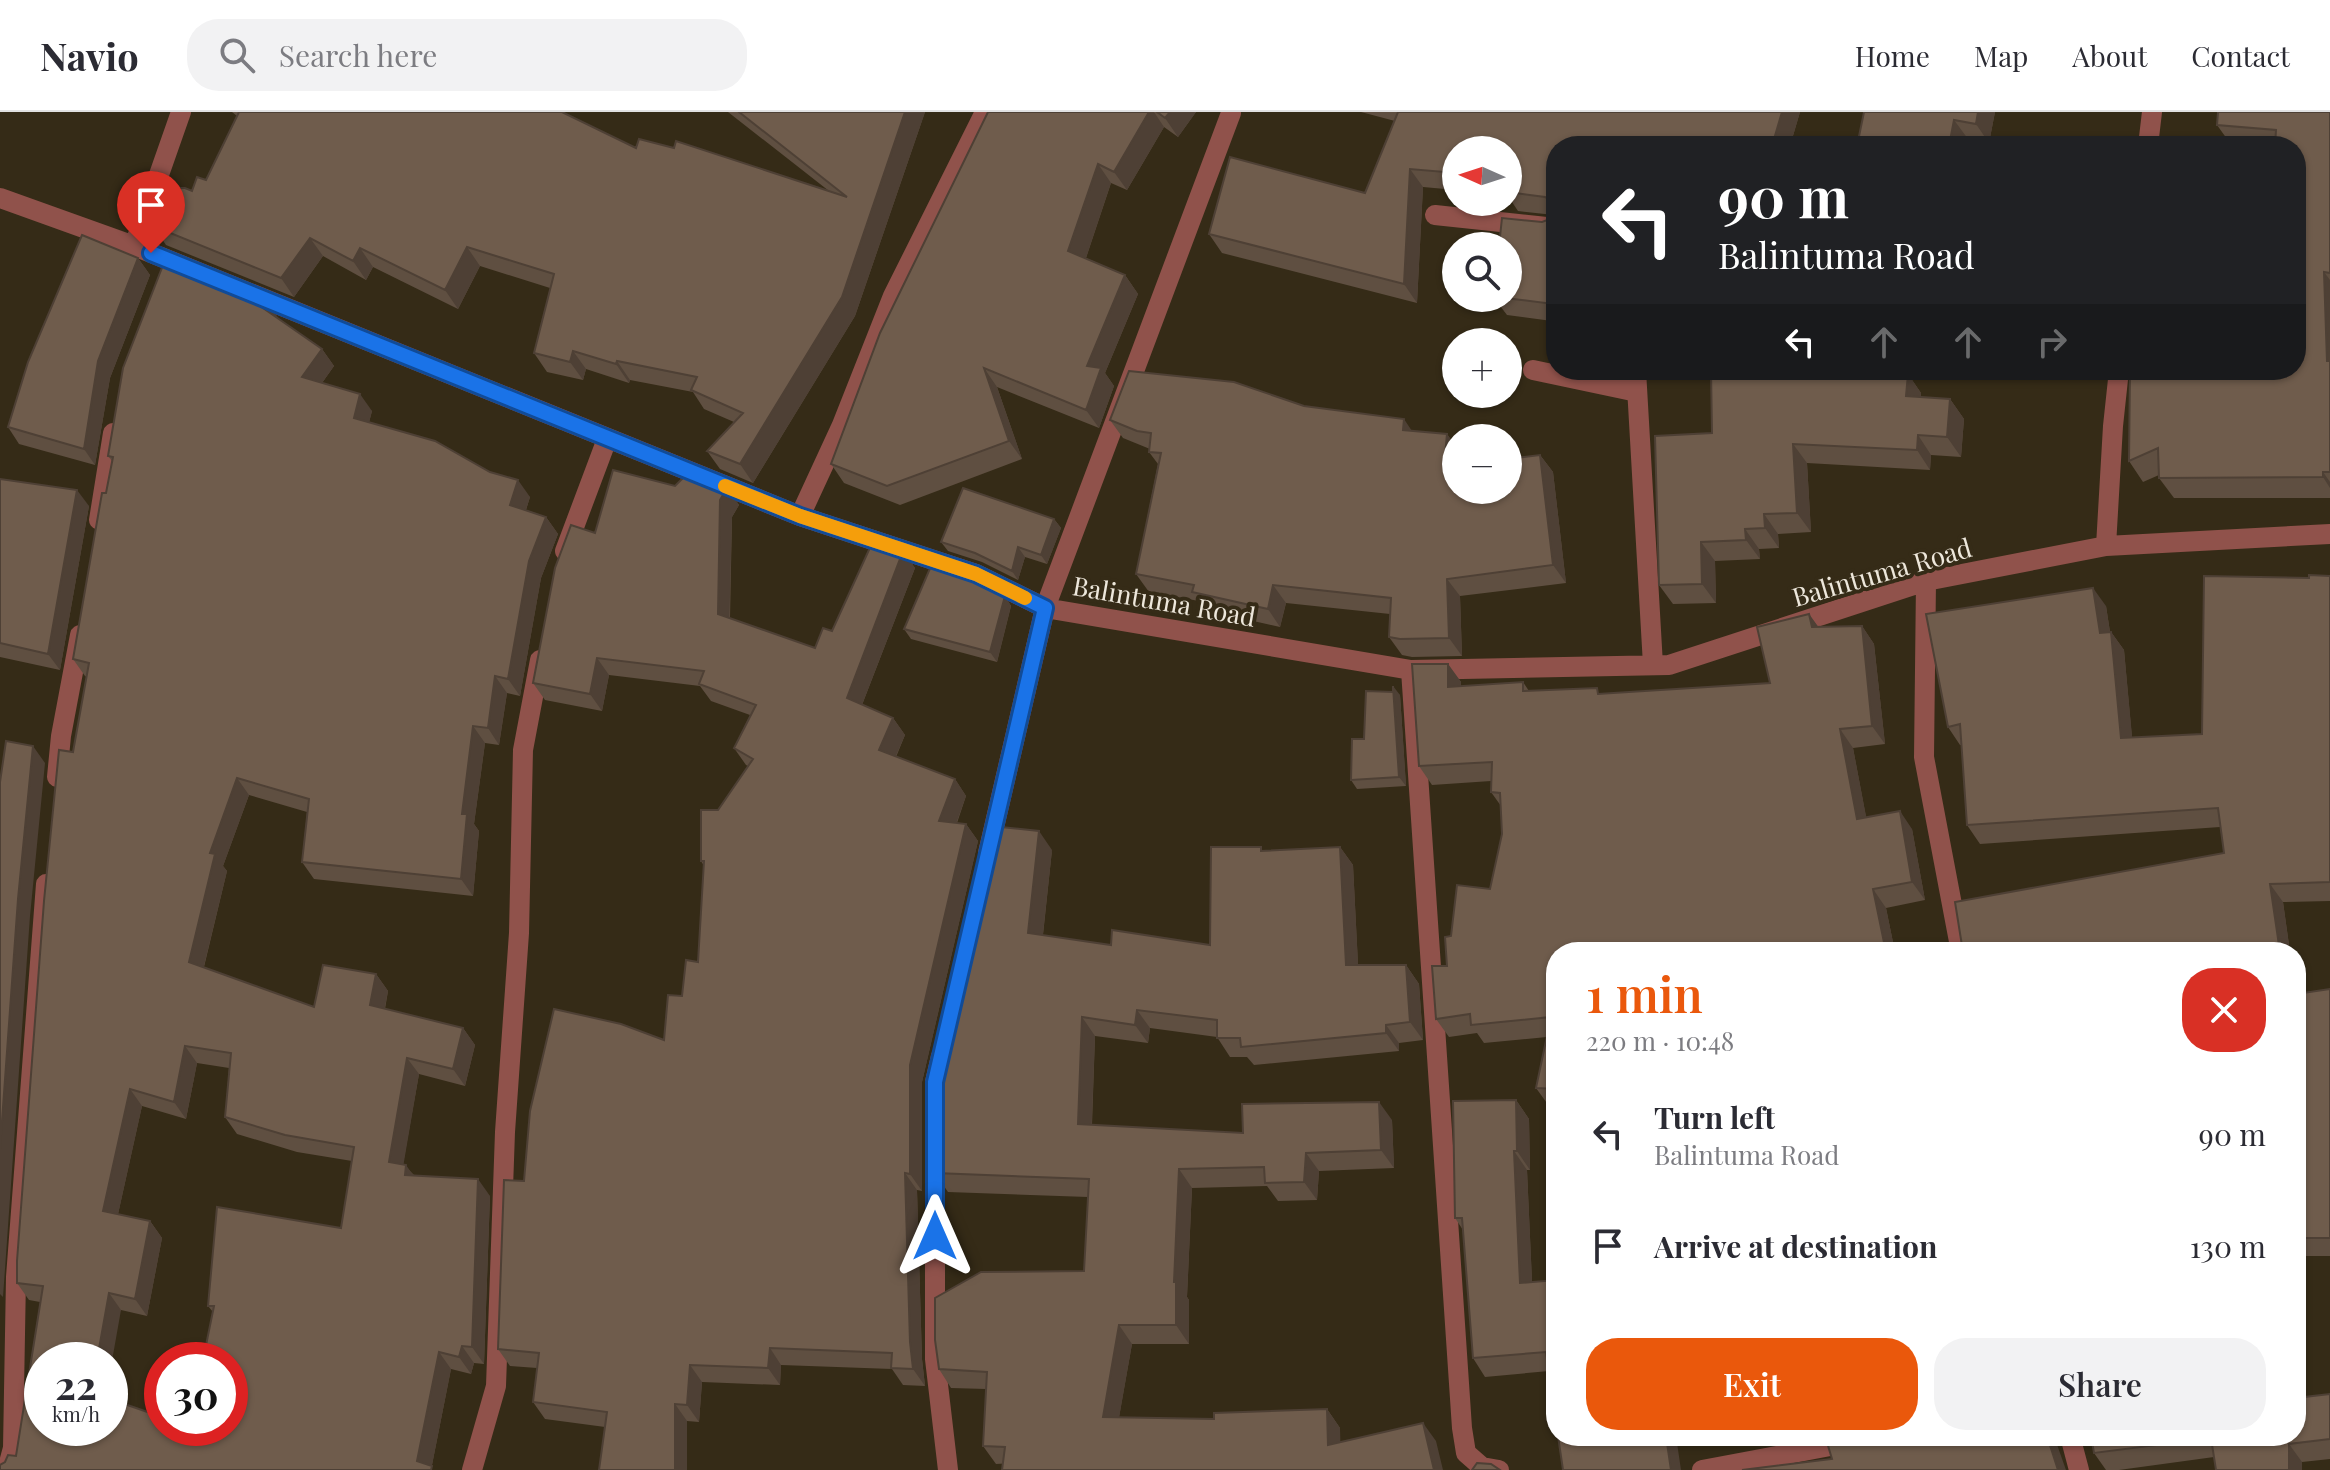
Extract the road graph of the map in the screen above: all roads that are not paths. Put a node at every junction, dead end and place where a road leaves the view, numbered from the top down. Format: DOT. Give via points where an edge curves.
graph roads {
  1 [pos="181,112"];
  2 [pos="985,112"];
  3 [pos="2152,112"];
  4 [pos="1231,113"];
  5 [pos="2149,136"];
  6 [pos="0,198"];
  7 [pos="1435,215"];
  8 [pos="1546,227"];
  9 [pos="134,246"];
  10 [pos="1533,370"];
  11 [pos="1546,373"];
  12 [pos="1580,380"];
  13 [pos="1636,380"];
  14 [pos="2118,380"];
  15 [pos="1637,392"];
  16 [pos="117,413"];
  17 [pos="607,439"];
  18 [pos="800,516"];
  19 [pos="2330,534"];
  20 [pos="97,537"];
  21 [pos="2106,546"];
  22 [pos="559,567"];
  23 [pos="1926,581"];
  24 [pos="1045,608"];
  25 [pos="83,614"];
  26 [pos="543,643"];
  27 [pos="1653,665"];
  28 [pos="1411,670"];
  29 [pos="55,796"];
  30 [pos="985,868"];
  31 [pos="47,871"];
  32 [pos="1959,942"];
  33 [pos="946,1037"];
  34 [pos="10,1215"];
  35 [pos="1830,1446"];
  36 [pos="2073,1446"];
  37 [pos="7,1470"];
  38 [pos="472,1470"];
  39 [pos="948,1470"];
  40 [pos="1499,1470"];
  41 [pos="1702,1470"];
  42 [pos="2079,1470"];
  1 -- 9 [label="street"];
  2 -- 18 [label="street" via="893,296"];
  3 -- 5 [label="street"];
  4 -- 24 [label="street"];
  6 -- 9 [label="street, Balintuma Road"];
  7 -- 8 [label="street"];
  9 -- 17 [label="street, Balintuma Road" via="166,268"];
  10 -- 11 [label="street"];
  12 -- 15 [label="street"];
  13 -- 15 [label="street"];
  14 -- 21 [label="street"];
  15 -- 27 [label="street"];
  16 -- 20 [label="street"];
  17 -- 18 [label="street, Balintuma Road"];
  17 -- 22 [label="street"];
  18 -- 24 [label="street, Balintuma Road" via="976,574"];
  19 -- 21 [label="street, Balintuma Road"];
  21 -- 23 [label="street, Balintuma Road"];
  23 -- 27 [label="street, Balintuma Road" via="1669,665"];
  23 -- 32 [label="street" via="1924,757"];
  24 -- 28 [label="street, Balintuma Road"];
  24 -- 30 [label="street"];
  25 -- 29 [label="street"];
  26 -- 38 [label="street" via="523,750 496,1386"];
  27 -- 28 [label="street, Balintuma Road"];
  28 -- 40 [label="street" via="1462,1428 1466,1453 1482,1467"];
  31 -- 34 [label="street"];
  33 -- 39 [label="street" via="935,1082 935,1359"];
  34 -- 37 [label="street" via="16,1277 13,1448"];
  35 -- 41 [label="street"];
  36 -- 42 [label="street"];
}
